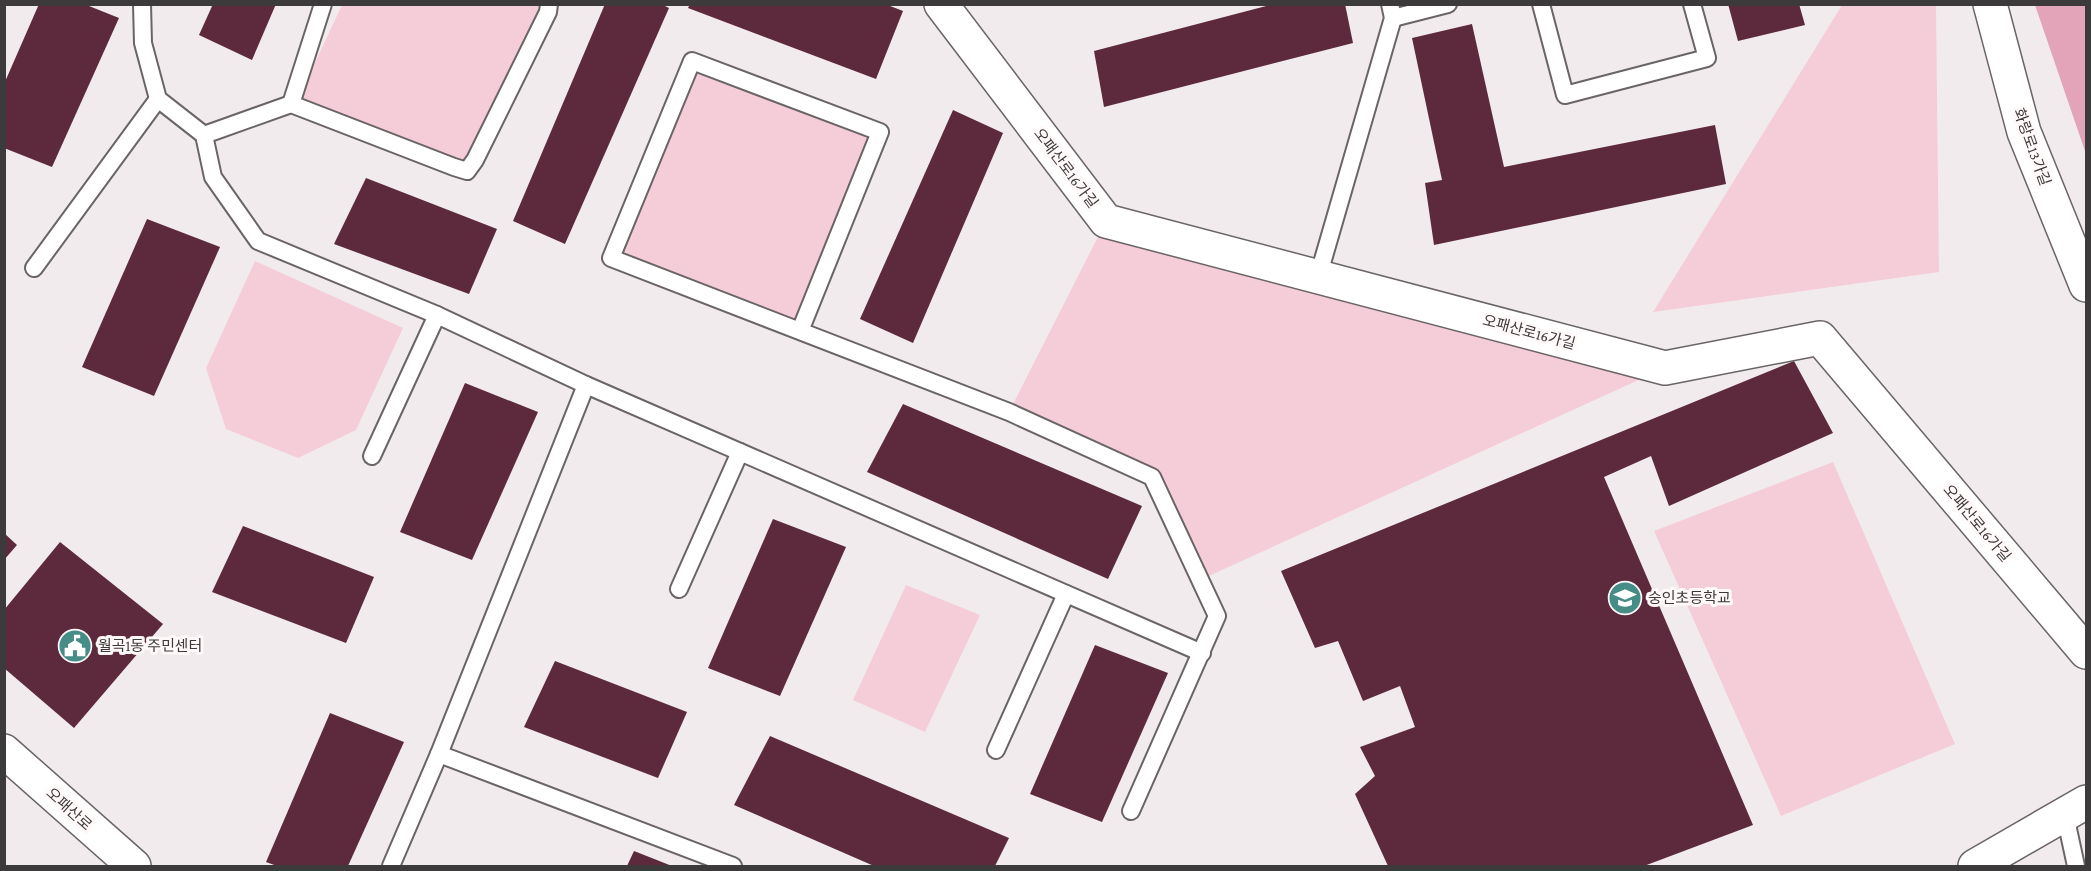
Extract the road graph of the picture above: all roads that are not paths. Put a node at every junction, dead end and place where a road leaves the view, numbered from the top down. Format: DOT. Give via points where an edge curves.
graph roads {
  1 [pos="142,4"];
  2 [pos="323,4"];
  3 [pos="549,4"];
  4 [pos="941,4"];
  5 [pos="1448,4"];
  6 [pos="1541,4"];
  7 [pos="1692,4"];
  8 [pos="1990,4"];
  9 [pos="1392,11"];
  10 [pos="158,99"];
  11 [pos="291,104"];
  12 [pos="204,135"];
  13 [pos="34,268"];
  14 [pos="1318,277"];
  15 [pos="2086,285"];
  16 [pos="437,315"];
  17 [pos="800,331"];
  18 [pos="586,385"];
  19 [pos="740,452"];
  20 [pos="372,456"];
  21 [pos="679,589"];
  22 [pos="1066,594"];
  23 [pos="2086,652"];
  24 [pos="1202,653"];
  25 [pos="996,750"];
  26 [pos="4,751"];
  27 [pos="439,754"];
  28 [pos="2076,809"];
  29 [pos="1131,812"];
  30 [pos="134,867"];
  31 [pos="391,867"];
  32 [pos="733,867"];
  33 [pos="1975,867"];
  34 [pos="2076,867"];
  1 -- 10 [label="lane" via="143,43"];
  2 -- 11 [label="lane"];
  3 -- 11 [label="lane" via="467,171"];
  4 -- 14 [label="street, 오패산로16가길" via="1106,221"];
  5 -- 9 [label="lane"];
  6 -- 7 [label="lane" via="1565,95 1707,58"];
  8 -- 15 [label="street, 화랑로13가길" via="2024,132"];
  9 -- 14 [label="lane"];
  10 -- 12 [label="lane"];
  10 -- 13 [label="lane"];
  11 -- 12 [label="lane"];
  12 -- 16 [label="lane" via="213,177 258,241"];
  14 -- 23 [label="street, 오패산로16가길" via="1665,368 1820,338"];
  16 -- 18 [label="lane"];
  16 -- 20 [label="lane"];
  17 -- 17 [label="lane" via="611,258 692,61 880,132"];
  17 -- 24 [label="lane" via="1009,412 1152,477 1217,616"];
  18 -- 19 [label="lane"];
  18 -- 27 [label="lane"];
  19 -- 21 [label="lane"];
  19 -- 22 [label="lane"];
  22 -- 24 [label="lane"];
  22 -- 25 [label="lane"];
  24 -- 29 [label="lane"];
  26 -- 30 [label="street, 오패산로"];
  27 -- 31 [label="lane"];
  27 -- 32 [label="lane"];
  28 -- 33 [label="street"];
  28 -- 34 [label="lane"];
}
